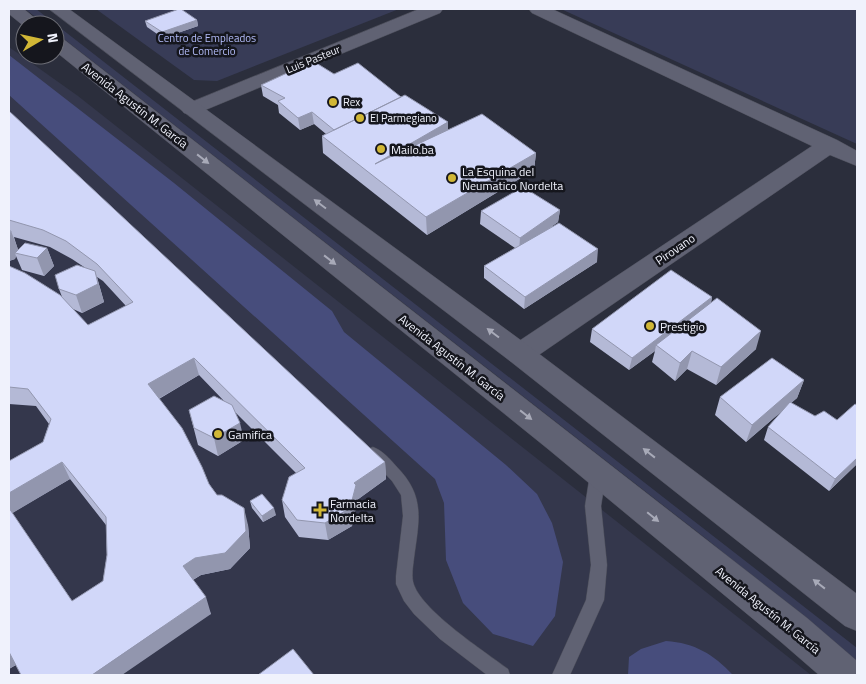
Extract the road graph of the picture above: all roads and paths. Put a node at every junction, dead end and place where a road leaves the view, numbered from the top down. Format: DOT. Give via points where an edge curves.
graph roads {
  1 [pos="58,9"];
  2 [pos="434,9"];
  3 [pos="538,9"];
  4 [pos="65,50"];
  5 [pos="191,108"];
  6 [pos="829,145"];
  7 [pos="857,158"];
  8 [pos="520,354"];
  9 [pos="364,445"];
  10 [pos="598,474"];
  11 [pos="857,615"];
  12 [pos="502,675"];
  13 [pos="561,675"];
  14 [pos="846,675"];
  1 -- 5 [label="main road"];
  2 -- 5 [label="main road, Luis Pasteur"];
  3 -- 6 [label="main road"];
  4 -- 10 [label="main road, Avenida Agustín M. García, one-way"];
  8 -- 5 [label="main road, one-way"];
  6 -- 7 [label="main road"];
  6 -- 8 [label="main road, Pirovano"];
  11 -- 8 [label="main road, one-way"];
  9 -- 12 [label="lane" via="409,492 413,509 405,584 421,611"];
  10 -- 13 [label="lane" via="593,506 599,565 595,600"];
  10 -- 14 [label="main road, Avenida Agustín M. García, one-way"];
}
